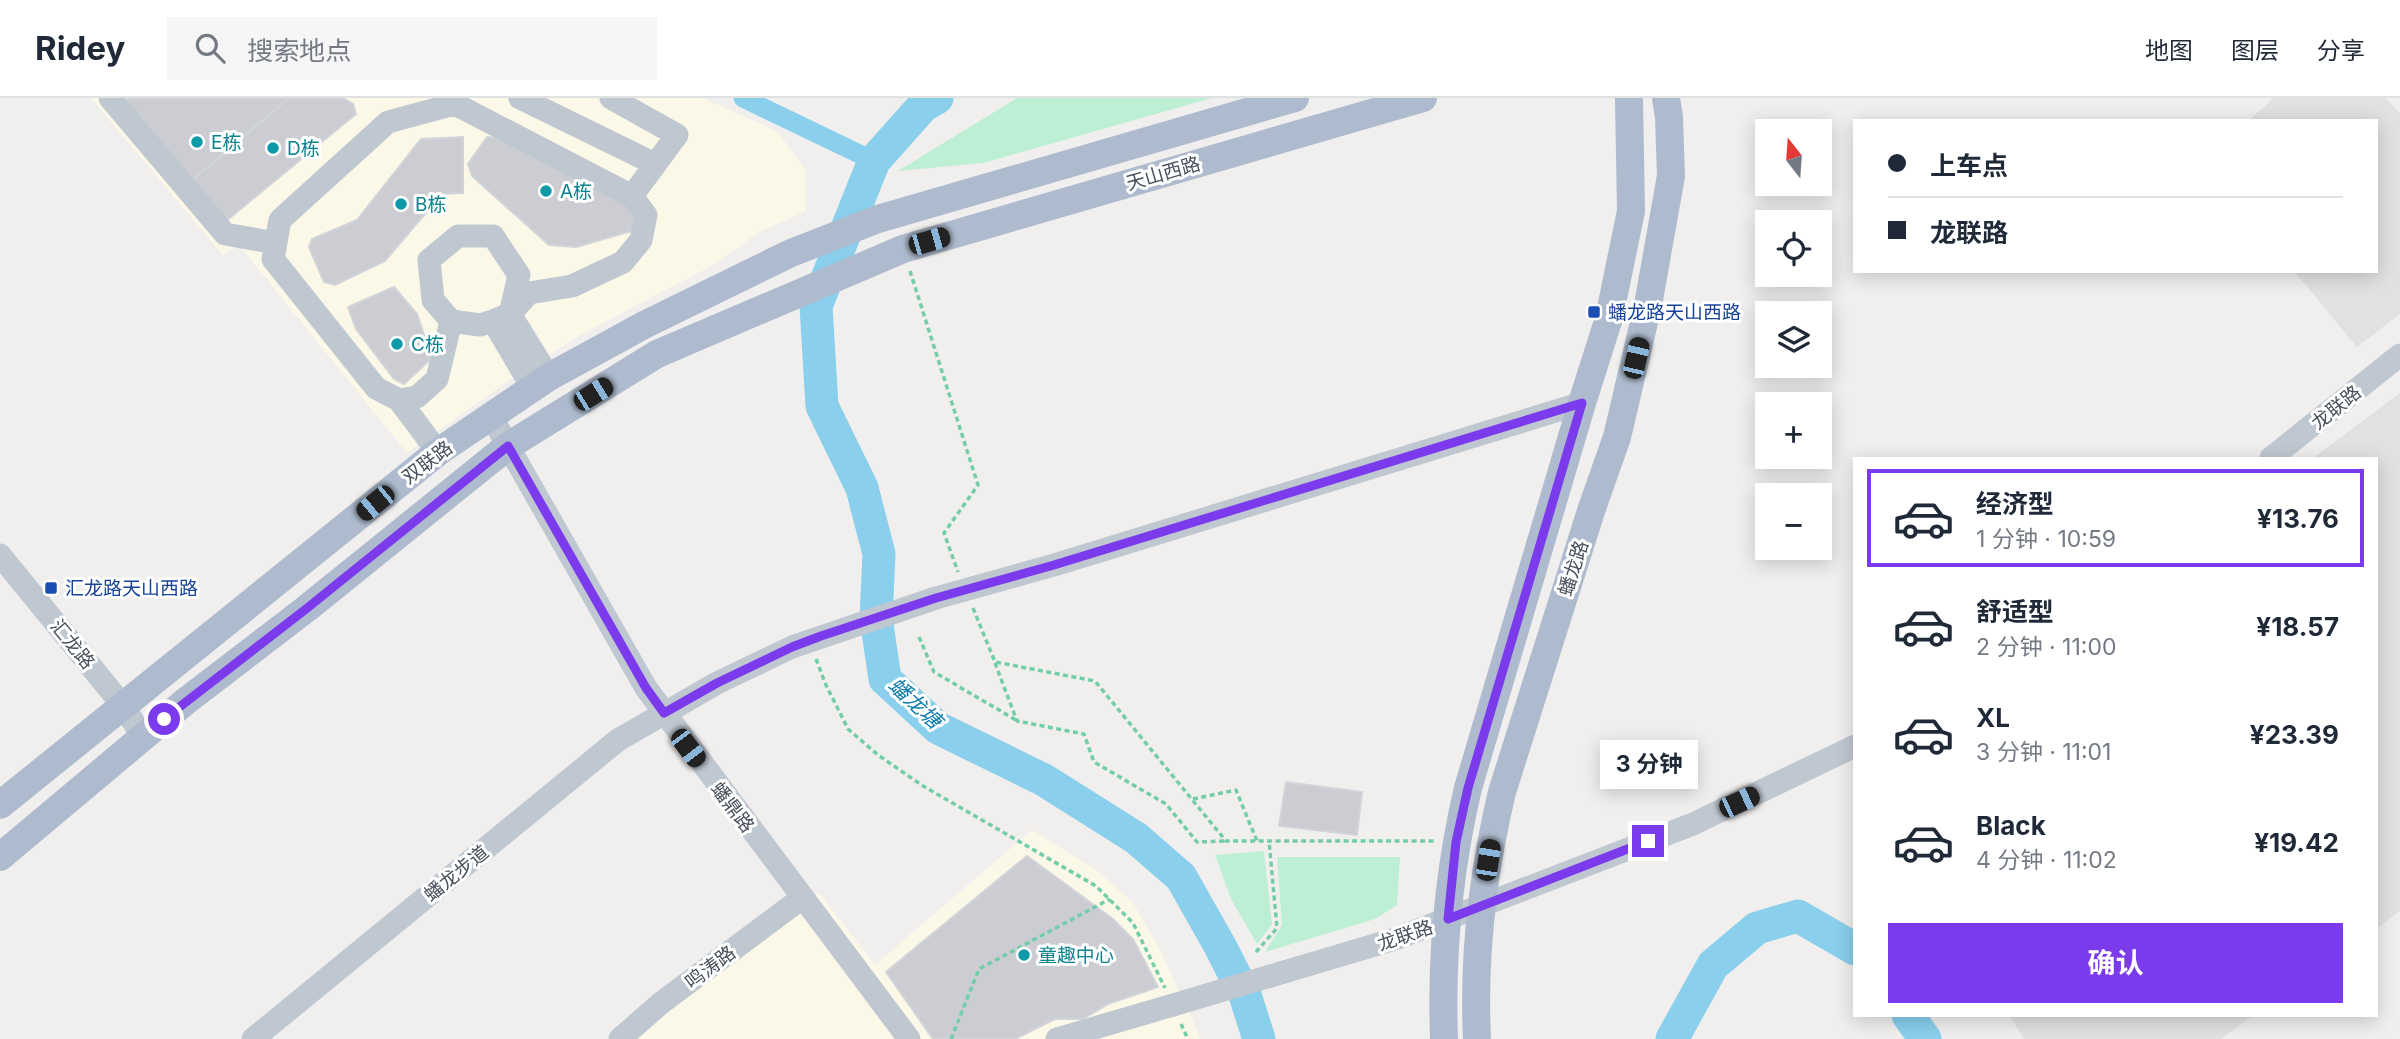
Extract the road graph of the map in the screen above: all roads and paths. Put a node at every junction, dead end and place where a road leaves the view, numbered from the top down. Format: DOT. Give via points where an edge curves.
graph roads {
  1 [pos="110,98"];
  2 [pos="520,98"];
  3 [pos="611,98"];
  4 [pos="1295,98"];
  5 [pos="1423,98"];
  6 [pos="1629,98"];
  7 [pos="1665,98"];
  8 [pos="457,101"];
  9 [pos="425,104"];
  10 [pos="655,164"];
  11 [pos="632,196"];
  12 [pos="276,243"];
  13 [pos="904,249"];
  14 [pos="791,253"];
  15 [pos="502,317"];
  16 [pos="452,321"];
  17 [pos="2400,355"];
  18 [pos="541,383"];
  19 [pos="400,400"];
  20 [pos="1582,403"];
  21 [pos="492,418"];
  22 [pos="508,446"];
  23 [pos="438,452"];
  24 [pos="2272,457"];
  25 [pos="0,555"];
  26 [pos="965,590"];
  27 [pos="919,637"];
  28 [pos="815,638"];
  29 [pos="995,662"];
  30 [pos="124,707"];
  31 [pos="664,713"];
  32 [pos="1017,721"];
  33 [pos="143,737"];
  34 [pos="1853,747"];
  35 [pos="1192,799"];
  36 [pos="0,805"];
  37 [pos="1226,841"];
  38 [pos="1257,841"];
  39 [pos="1269,841"];
  40 [pos="1456,842"];
  41 [pos="0,857"];
  42 [pos="802,898"];
  43 [pos="1110,899"];
  44 [pos="1481,906"];
  45 [pos="1448,919"];
  46 [pos="1256,952"];
  47 [pos="1172,1004"];
  48 [pos="253,1039"];
  49 [pos="620,1039"];
  50 [pos="909,1039"];
  51 [pos="951,1039"];
  52 [pos="1057,1039"];
  53 [pos="1188,1039"];
  54 [pos="1444,1039"];
  55 [pos="1477,1039"];
  1 -- 12 [label="street" via="225,234"];
  2 -- 10 [label="street"];
  3 -- 10 [label="street" via="677,135"];
  4 -- 14 [label="main road, 天山西路" via="878,219"];
  5 -- 13 [label="main road, 天山西路"];
  6 -- 20 [label="main road, 蟠龙路" via="1631,211 1609,318"];
  7 -- 44 [label="main road, 蟠龙路" via="1671,176 1627,398 1502,792"];
  8 -- 9 [label="street"];
  8 -- 11 [label="street"];
  9 -- 12 [label="street" via="388,122 280,220"];
  10 -- 11 [label="street"];
  11 -- 15 [label="street" via="646,215 641,240 623,262 572,286 529,293"];
  12 -- 19 [label="street" via="273,259 376,388"];
  13 -- 22 [label="main road, 天山西路" via="656,354"];
  13 -- 26 [label="path" via="978,485 944,533"];
  14 -- 18 [label="main road, 双联路" via="644,325"];
  15 -- 16 [label="street" via="480,325"];
  15 -- 16 [label="street" via="519,275 493,236 458,236 429,260 433,300"];
  15 -- 18 [label="street"];
  16 -- 19 [label="street" via="437,379 417,397"];
  17 -- 24 [label="street, 龙联路"];
  18 -- 21 [label="main road, 双联路"];
  19 -- 23 [label="street"];
  20 -- 26 [label="street, 蟠龙步道"];
  20 -- 40 [label="main road, 蟠龙路"];
  21 -- 22 [label="street, 蟠鼎路"];
  21 -- 23 [label="main road, 双联路"];
  22 -- 31 [label="street, 蟠鼎路"];
  22 -- 33 [label="main road, 天山西路"];
  23 -- 30 [label="main road, 双联路"];
  25 -- 30 [label="street, 汇龙路"];
  26 -- 28 [label="street, 蟠龙步道"];
  26 -- 29 [label="path"];
  27 -- 32 [label="path" via="934,673"];
  28 -- 31 [label="street, 蟠龙步道"];
  28 -- 43 [label="path" via="826,685 849,729 878,755 1096,886"];
  29 -- 32 [label="path"];
  29 -- 35 [label="path" via="1095,681"];
  30 -- 33 [label="street, 汇龙路"];
  30 -- 36 [label="main road, 双联路"];
  31 -- 42 [label="street, 蟠鼎路"];
  31 -- 48 [label="street, 蟠龙步道" via="618,740"];
  32 -- 37 [label="path" via="1084,734 1094,762 1166,804 1197,842"];
  33 -- 41 [label="main road, 天山西路"];
  34 -- 44 [label="street, 龙联路" via="1693,824"];
  35 -- 37 [label="path"];
  35 -- 38 [label="path" via="1236,789"];
  37 -- 38 [label="path"];
  38 -- 39 [label="path"];
  39 -- 40 [label="path"];
  39 -- 46 [label="path" via="1277,928"];
  40 -- 45 [label="main road, 蟠龙路"];
  42 -- 49 [label="street, 鸣涛路"];
  42 -- 50 [label="street, 蟠鼎路"];
  43 -- 47 [label="path" via="1133,923"];
  43 -- 51 [label="path" via="979,969"];
  44 -- 45 [label="street, 龙联路"];
  44 -- 55 [label="main road, 蟠龙路"];
  45 -- 47 [label="street, 龙联路, bridge" via="1395,939"];
  45 -- 54 [label="main road, 蟠龙路"];
  47 -- 52 [label="street, 龙联路"];
  47 -- 53 [label="path"];
}
